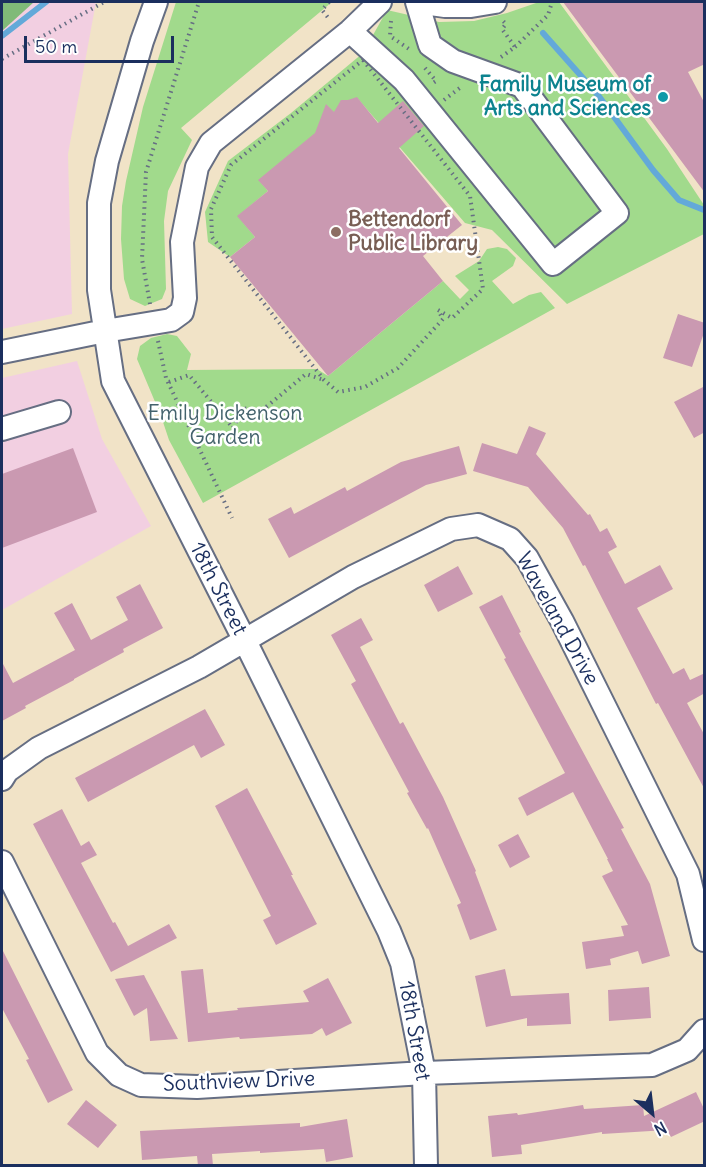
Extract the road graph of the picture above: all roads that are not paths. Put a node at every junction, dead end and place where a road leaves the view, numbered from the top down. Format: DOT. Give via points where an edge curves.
graph roads {
  1 [pos="156,2"];
  2 [pos="380,2"];
  3 [pos="417,2"];
  4 [pos="495,2"];
  5 [pos="350,31"];
  6 [pos="105,331"];
  7 [pos="2,352"];
  8 [pos="59,412"];
  9 [pos="2,429"];
  10 [pos="245,641"];
  11 [pos="2,778"];
  12 [pos="2,862"];
  13 [pos="705,940"];
  14 [pos="705,1031"];
  15 [pos="424,1073"];
  16 [pos="426,1166"];
  1 -- 6 [label="street, 18th Street" via="107,161 99,203 99,290"];
  2 -- 5 [label="street"];
  3 -- 4 [label="street" via="471,6"];
  3 -- 5 [label="street" via="430,45 453,61 522,86 617,213 553,264 405,80"];
  5 -- 6 [label="street" via="211,143 197,167 182,242 182,312 171,320"];
  6 -- 7 [label="street"];
  6 -- 10 [label="street, 18th Street" via="113,381"];
  8 -- 9 [label="street"];
  10 -- 11 [label="street" via="39,748"];
  10 -- 13 [label="street, Waveland Drive" via="353,577 451,529 478,525 510,539 527,558 562,621 688,874"];
  10 -- 15 [label="street, 18th Street" via="389,931 402,963"];
  12 -- 15 [label="street, Southview Drive" via="97,1053 119,1075 141,1085 197,1087"];
  14 -- 15 [label="street" via="687,1050 652,1065"];
  15 -- 16 [label="street, 18th Street"];
}
